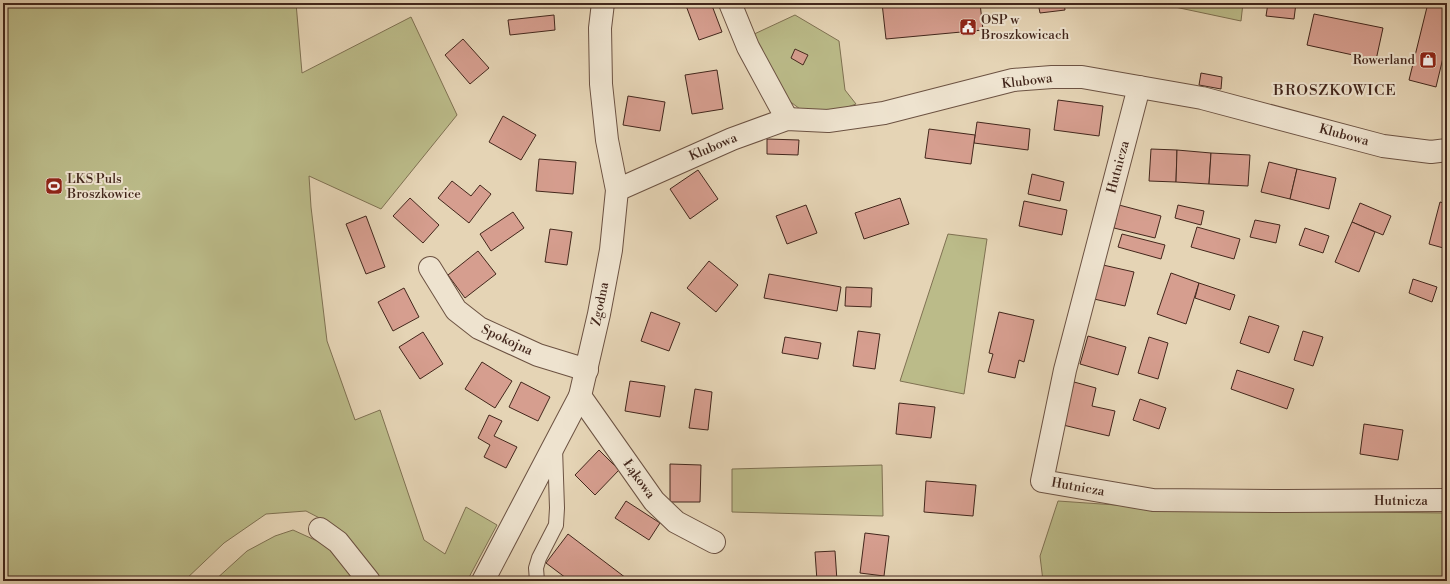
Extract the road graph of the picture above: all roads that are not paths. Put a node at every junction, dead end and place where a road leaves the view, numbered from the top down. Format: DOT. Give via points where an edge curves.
graph roads {
  1 [pos="603,3"];
  2 [pos="730,3"];
  3 [pos="1139,87"];
  4 [pos="787,119"];
  5 [pos="1447,150"];
  6 [pos="617,190"];
  7 [pos="430,268"];
  8 [pos="587,370"];
  9 [pos="580,396"];
  10 [pos="555,445"];
  11 [pos="1447,500"];
  12 [pos="320,529"];
  13 [pos="714,542"];
  14 [pos="369,581"];
  15 [pos="483,581"];
  16 [pos="537,581"];
  1 -- 6 [label="street, Zgodna" via="600,28 601,84 607,140"];
  2 -- 4 [label="street" via="748,47"];
  3 -- 4 [label="street, Klubowa" via="1082,77 1013,80 884,114 828,121"];
  3 -- 5 [label="street, Klubowa" via="1202,98 1383,146 1431,152"];
  3 -- 11 [label="street, Hutnicza" via="1065,370 1042,481 1153,500"];
  4 -- 6 [label="street, Klubowa" via="732,139"];
  6 -- 8 [label="street, Zgodna" via="611,250"];
  7 -- 8 [label="street, Spokojna" via="456,310 479,328 538,355"];
  8 -- 9 [label="street, Zgodna"];
  9 -- 10 [label="street, Zgodna"];
  9 -- 13 [label="street, Łąkowa" via="654,501 676,522"];
  10 -- 15 [label="street, Zgodna"];
  10 -- 16 [label="lane" via="556,525 539,558 536,568"];
  12 -- 14 [label="street" via="338,542"];
}
